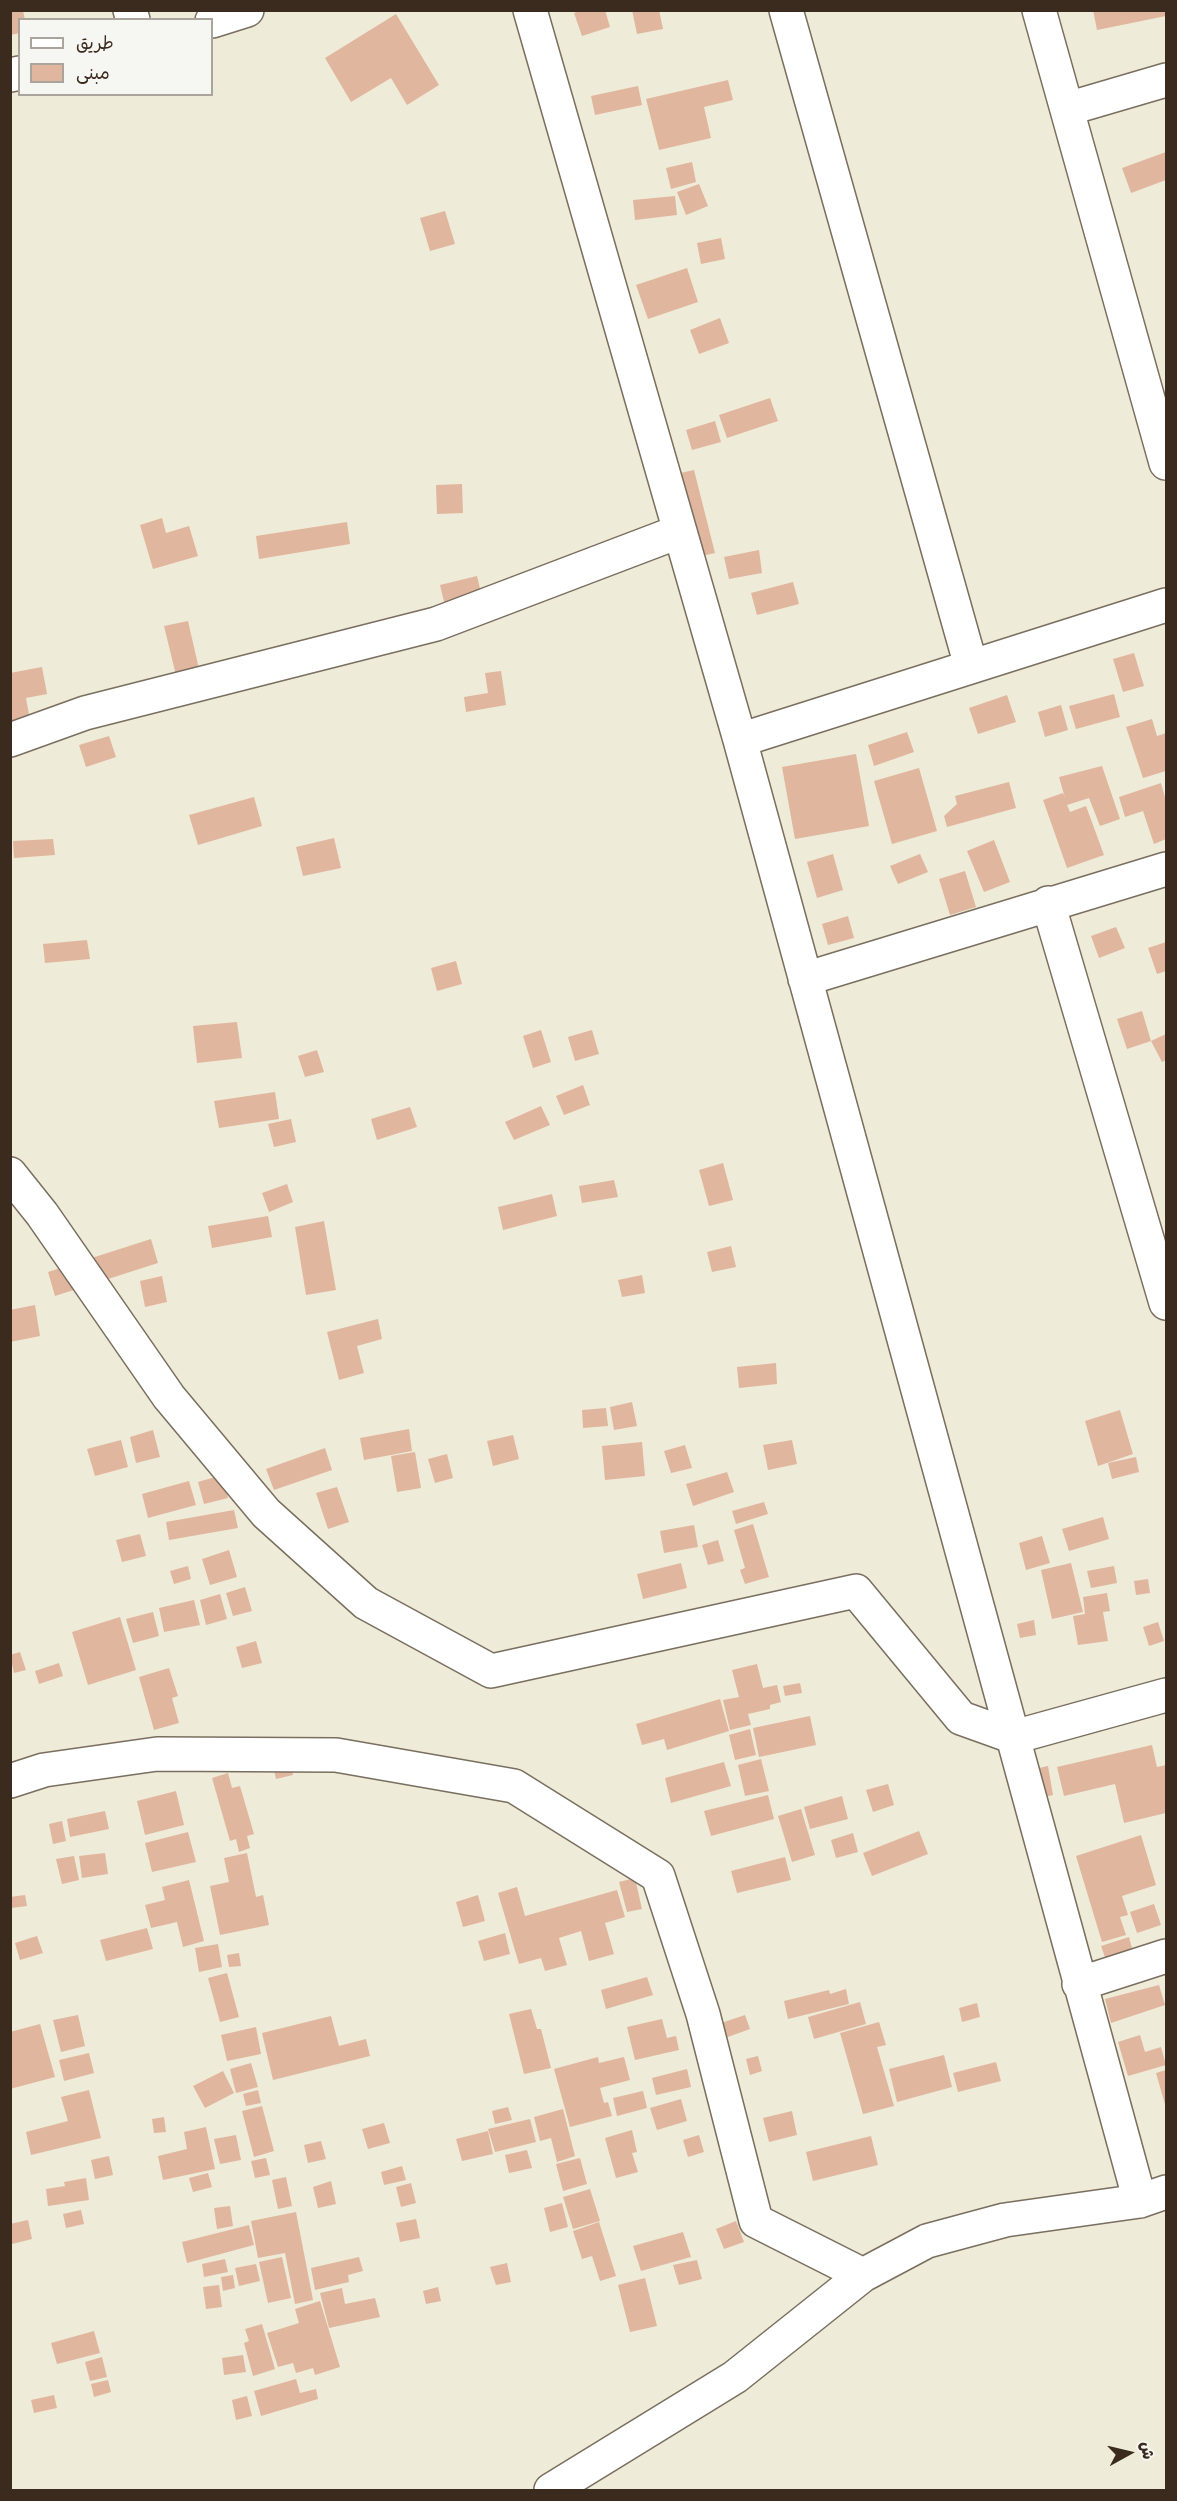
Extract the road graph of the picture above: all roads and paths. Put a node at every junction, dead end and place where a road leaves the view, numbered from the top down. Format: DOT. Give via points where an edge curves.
graph roads {
  1 [pos="247,10"];
  2 [pos="530,10"];
  3 [pos="786,10"];
  4 [pos="1039,10"];
  5 [pos="213,21"];
  6 [pos="1167,80"];
  7 [pos="1067,109"];
  8 [pos="1167,463"];
  9 [pos="678,532"];
  10 [pos="1167,605"];
  11 [pos="971,666"];
  12 [pos="10,740"];
  13 [pos="740,740"];
  14 [pos="1167,869"];
  15 [pos="1048,903"];
  16 [pos="805,979"];
  17 [pos="10,1174"];
  18 [pos="1167,1303"];
  19 [pos="1167,1695"];
  20 [pos="1014,1737"];
  21 [pos="10,1781"];
  22 [pos="1167,1956"];
  23 [pos="1079,1984"];
  24 [pos="1153,2197"];
  25 [pos="863,2275"];
  26 [pos="551,2490"];
  1 -- 5 [label="street"];
  2 -- 9 [label="street"];
  3 -- 11 [label="street"];
  4 -- 7 [label="street"];
  6 -- 7 [label="street"];
  7 -- 8 [label="street"];
  9 -- 12 [label="street" via="436,624 85,713"];
  9 -- 13 [label="street"];
  10 -- 11 [label="street"];
  11 -- 13 [label="street"];
  13 -- 16 [label="street"];
  14 -- 15 [label="street"];
  15 -- 16 [label="street"];
  15 -- 18 [label="street"];
  16 -- 20 [label="street"];
  17 -- 20 [label="street" via="169,1397 266,1513 366,1604 491,1671 856,1591 960,1718"];
  19 -- 20 [label="street"];
  20 -- 23 [label="street"];
  21 -- 25 [label="street" via="44,1770 157,1754 336,1755 514,1786 658,1876 703,2014 756,2221"];
  22 -- 23 [label="street"];
  23 -- 24 [label="street"];
  24 -- 25 [label="street" via="1005,2220 927,2241"];
  25 -- 26 [label="street" via="735,2377"];
}
